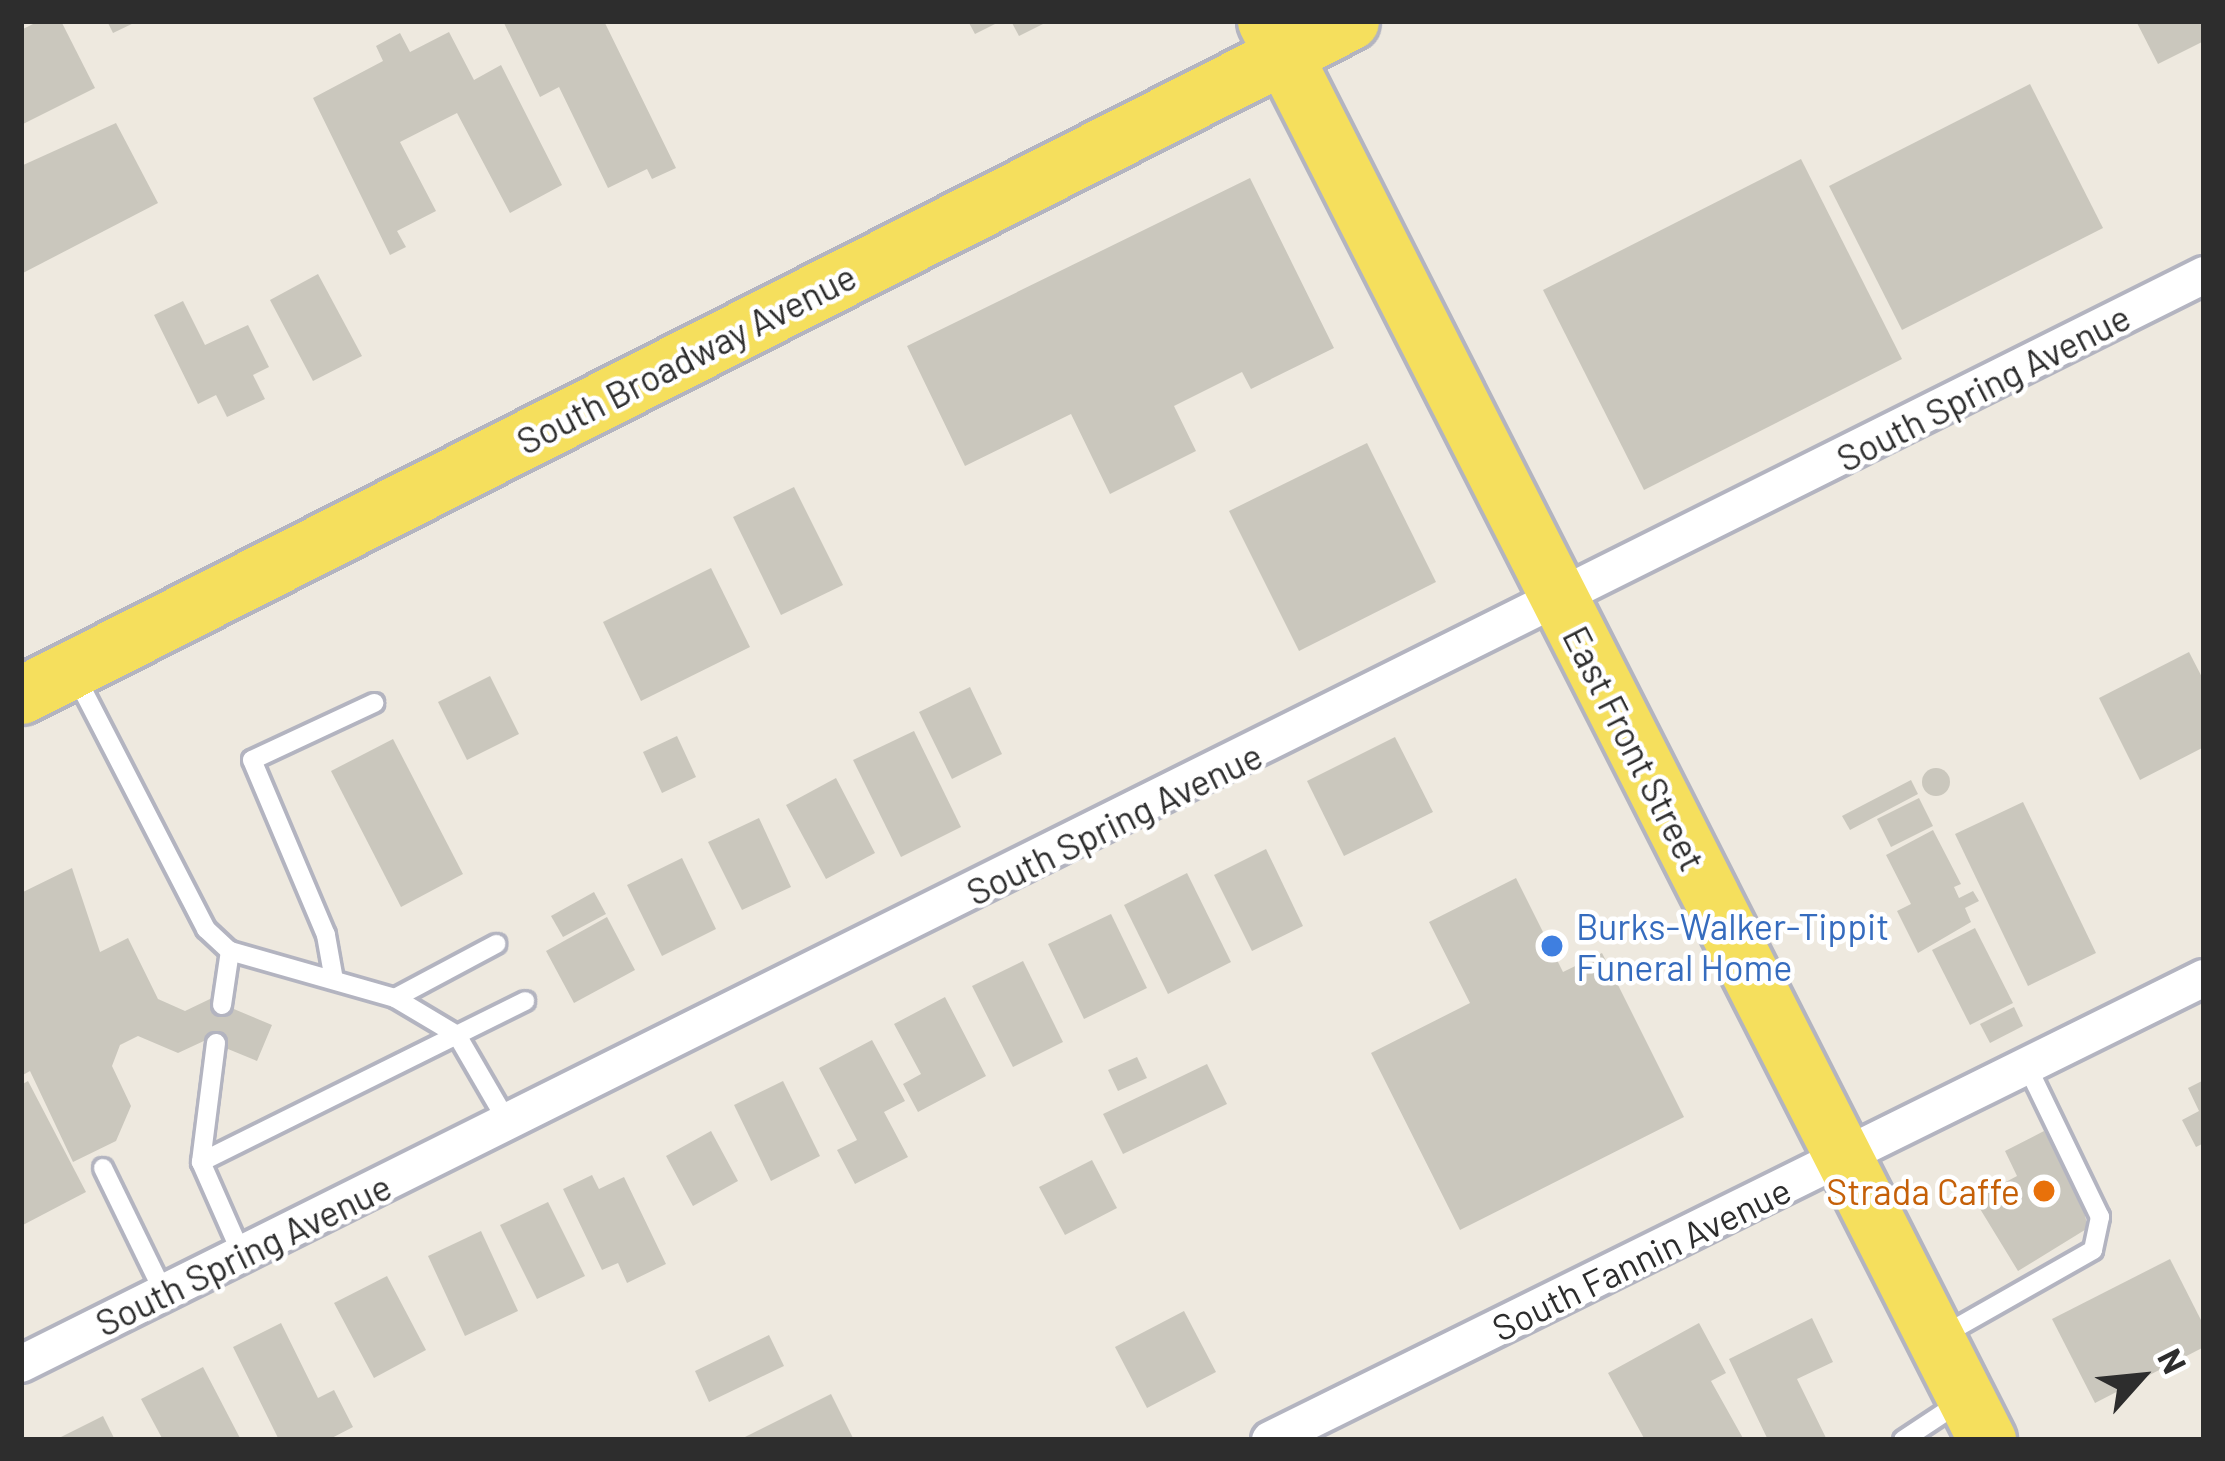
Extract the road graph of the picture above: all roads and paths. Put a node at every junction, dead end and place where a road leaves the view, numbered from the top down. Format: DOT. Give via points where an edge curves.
graph roads {
  1 [pos="1350,21"];
  2 [pos="1274,38"];
  3 [pos="2204,275"];
  4 [pos="1561,601"];
  5 [pos="72,669"];
  6 [pos="21,695"];
  7 [pos="374,703"];
  8 [pos="496,944"];
  9 [pos="230,951"];
  10 [pos="2204,978"];
  11 [pos="334,980"];
  12 [pos="395,998"];
  13 [pos="525,1001"];
  14 [pos="222,1005"];
  15 [pos="457,1035"];
  16 [pos="216,1043"];
  17 [pos="2027,1066"];
  18 [pos="508,1123"];
  19 [pos="1844,1158"];
  20 [pos="201,1162"];
  21 [pos="103,1168"];
  22 [pos="242,1255"];
  23 [pos="164,1293"];
  24 [pos="1936,1340"];
  25 [pos="21,1364"];
  26 [pos="1977,1419"];
  27 [pos="1288,1436"];
  28 [pos="1903,1440"];
  1 -- 2 [label="main road, South Broadway Avenue"];
  2 -- 4 [label="main road, East Front Street"];
  2 -- 5 [label="main road, South Broadway Avenue"];
  3 -- 4 [label="street, South Spring Avenue"];
  4 -- 18 [label="street, South Spring Avenue"];
  4 -- 19 [label="main road, East Front Street"];
  5 -- 6 [label="main road, South Broadway Avenue"];
  5 -- 9 [label="lane" via="206,929"];
  7 -- 11 [label="lane" via="252,760 326,935"];
  8 -- 12 [label="lane"];
  9 -- 11 [label="lane"];
  9 -- 14 [label="lane"];
  10 -- 17 [label="street, South Fannin Avenue"];
  11 -- 12 [label="lane"];
  12 -- 15 [label="lane"];
  13 -- 15 [label="lane"];
  15 -- 18 [label="lane"];
  15 -- 20 [label="lane"];
  16 -- 20 [label="lane"];
  17 -- 19 [label="street, South Fannin Avenue"];
  17 -- 24 [label="lane" via="2100,1217 2093,1250"];
  18 -- 22 [label="street, South Spring Avenue"];
  19 -- 24 [label="main road, East Front Street"];
  19 -- 27 [label="street, South Fannin Avenue"];
  20 -- 22 [label="lane"];
  21 -- 23 [label="lane"];
  22 -- 23 [label="street, South Spring Avenue"];
  23 -- 25 [label="street, South Spring Avenue"];
  24 -- 26 [label="main road, East Front Street"];
  26 -- 28 [label="lane"];
}
